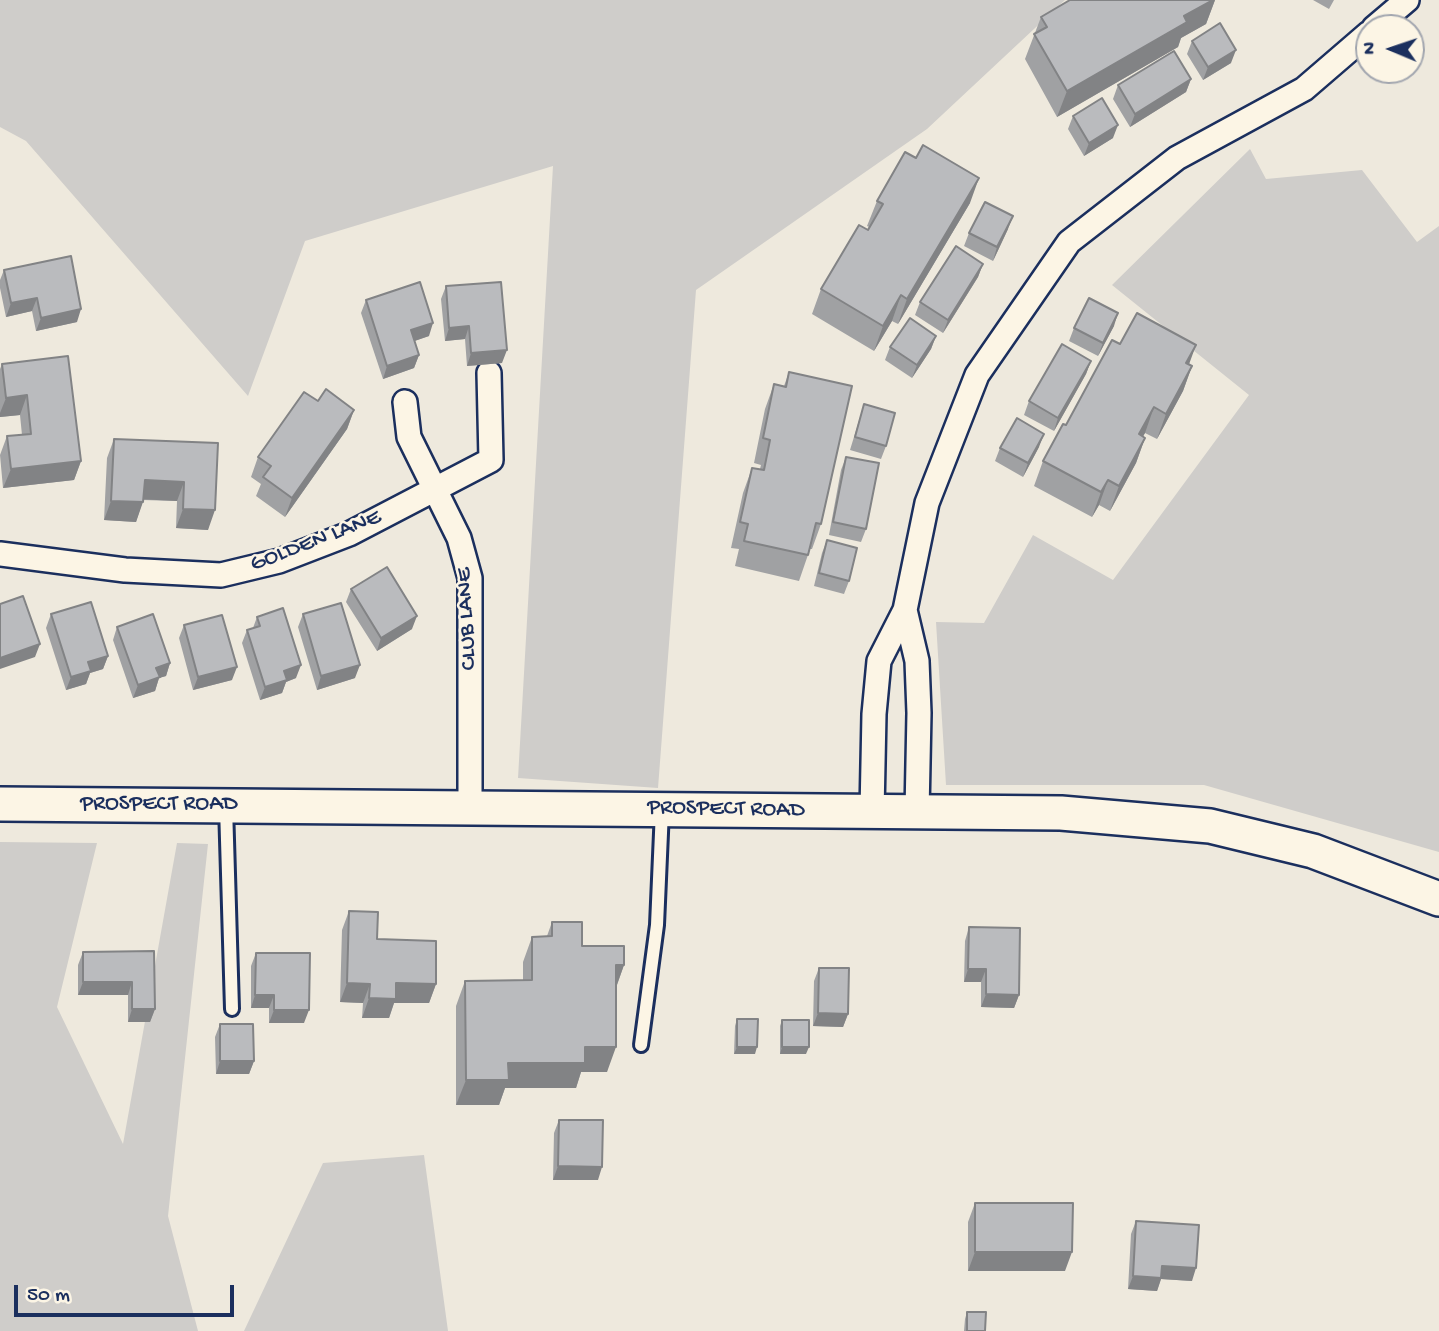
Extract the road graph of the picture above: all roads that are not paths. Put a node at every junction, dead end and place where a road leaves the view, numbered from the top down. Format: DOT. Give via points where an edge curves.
graph roads {
  1 [pos="1407,0"];
  2 [pos="1390,14"];
  3 [pos="1355,45"];
  4 [pos="489,373"];
  5 [pos="405,402"];
  6 [pos="436,490"];
  7 [pos="0,554"];
  8 [pos="905,610"];
  9 [pos="0,804"];
  10 [pos="226,806"];
  11 [pos="470,807"];
  12 [pos="662,810"];
  13 [pos="872,812"];
  14 [pos="917,812"];
  15 [pos="1439,899"];
  16 [pos="232,1009"];
  17 [pos="641,1045"];
  1 -- 2 [label="street"];
  3 -- 8 [label="street" via="1304,89 1177,158 1069,242 978,375 927,503"];
  4 -- 6 [label="street, GOLDEN LANE" via="491,460"];
  5 -- 6 [label="street, CLUB LANE" via="409,437"];
  6 -- 7 [label="street, GOLDEN LANE" via="338,538 278,561 221,575 125,570"];
  6 -- 11 [label="street, CLUB LANE" via="459,538 470,578"];
  8 -- 13 [label="street" via="879,661"];
  8 -- 14 [label="street" via="917,661"];
  9 -- 10 [label="main road, PROSPECT ROAD"];
  10 -- 11 [label="main road, PROSPECT ROAD"];
  10 -- 16 [label="lane"];
  11 -- 12 [label="main road, PROSPECT ROAD"];
  12 -- 13 [label="main road, PROSPECT ROAD"];
  12 -- 17 [label="lane" via="657,925"];
  13 -- 14 [label="main road, PROSPECT ROAD"];
  14 -- 15 [label="main road, PROSPECT ROAD" via="1061,813 1210,827 1313,852"];
}
